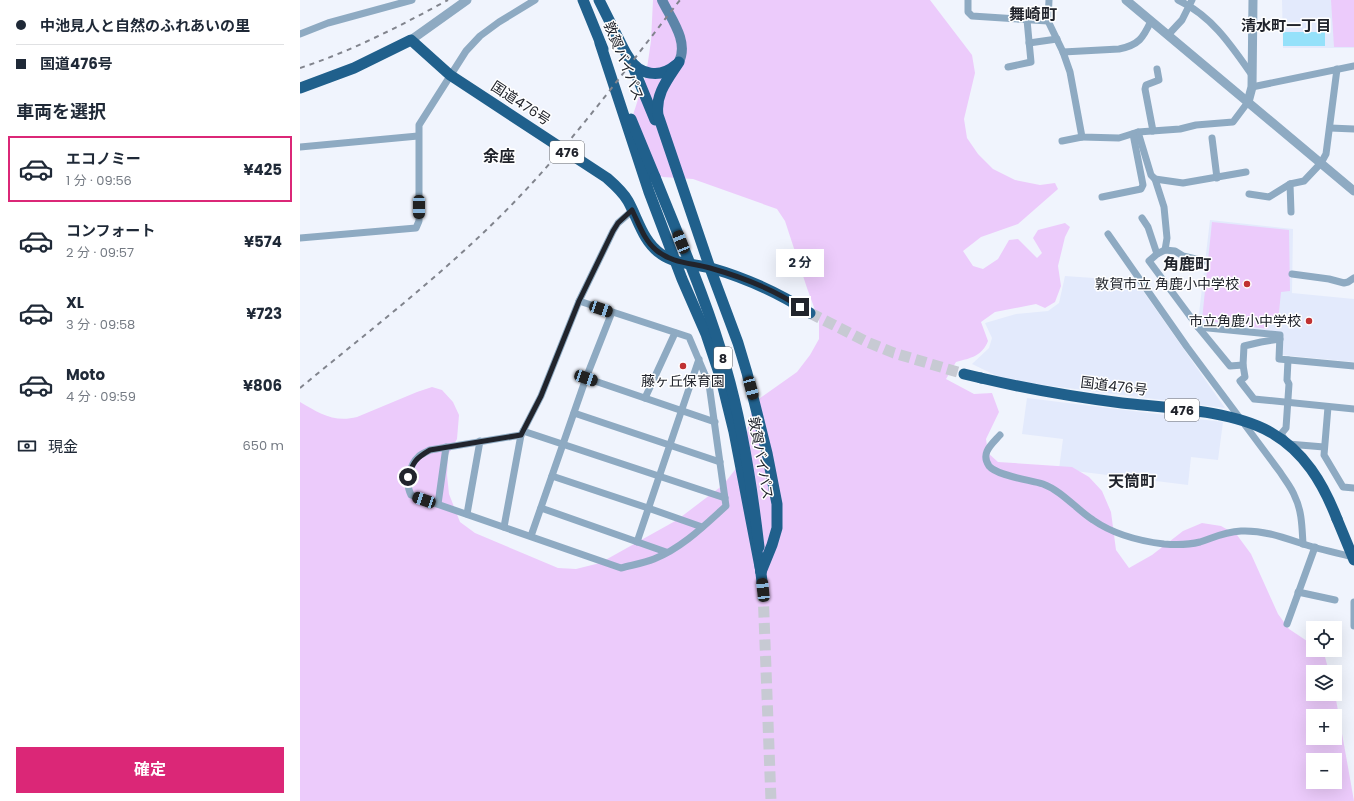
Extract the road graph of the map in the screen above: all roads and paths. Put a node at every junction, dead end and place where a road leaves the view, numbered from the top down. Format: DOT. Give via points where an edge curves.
graph roads {
  1 [pos="412,0"];
  2 [pos="467,0"];
  3 [pos="535,0"];
  4 [pos="583,0"];
  5 [pos="590,0"];
  6 [pos="599,0"];
  7 [pos="662,0"];
  8 [pos="968,0"];
  9 [pos="1049,0"];
  10 [pos="1126,0"];
  11 [pos="1178,0"];
  12 [pos="1253,0"];
  13 [pos="1191,3"];
  14 [pos="1027,20"];
  15 [pos="1048,21"];
  16 [pos="1151,21"];
  17 [pos="300,34"];
  18 [pos="1168,35"];
  19 [pos="1057,39"];
  20 [pos="411,40"];
  21 [pos="1029,43"];
  22 [pos="600,44"];
  23 [pos="1063,52"];
  24 [pos="629,58"];
  25 [pos="679,62"];
  26 [pos="1354,66"];
  27 [pos="1008,67"];
  28 [pos="1157,69"];
  29 [pos="1337,69"];
  30 [pos="450,75"];
  31 [pos="1252,75"];
  32 [pos="1252,87"];
  33 [pos="300,88"];
  34 [pos="1248,102"];
  35 [pos="1330,128"];
  36 [pos="1354,130"];
  37 [pos="1153,131"];
  38 [pos="638,133"];
  39 [pos="1136,133"];
  40 [pos="418,136"];
  41 [pos="1082,138"];
  42 [pos="1212,138"];
  43 [pos="1062,141"];
  44 [pos="300,147"];
  45 [pos="1321,163"];
  46 [pos="676,170"];
  47 [pos="1246,172"];
  48 [pos="1217,178"];
  49 [pos="1155,180"];
  50 [pos="1290,184"];
  51 [pos="1354,191"];
  52 [pos="1249,194"];
  53 [pos="1102,197"];
  54 [pos="632,210"];
  55 [pos="1291,212"];
  56 [pos="1142,218"];
  57 [pos="1108,234"];
  58 [pos="300,238"];
  59 [pos="1165,250"];
  60 [pos="1157,254"];
  61 [pos="676,261"];
  62 [pos="1205,261"];
  63 [pos="710,268"];
  64 [pos="1292,274"];
  65 [pos="1354,278"];
  66 [pos="579,301"];
  67 [pos="612,312"];
  68 [pos="810,313"];
  69 [pos="1198,327"];
  70 [pos="675,333"];
  71 [pos="1280,339"];
  72 [pos="699,359"];
  73 [pos="1288,360"];
  74 [pos="1243,366"];
  75 [pos="1354,366"];
  76 [pos="964,374"];
  77 [pos="586,378"];
  78 [pos="645,398"];
  79 [pos="1288,403"];
  80 [pos="1328,406"];
  81 [pos="1354,409"];
  82 [pos="682,411"];
  83 [pos="574,413"];
  84 [pos="715,422"];
  85 [pos="522,433"];
  86 [pos="1000,435"];
  87 [pos="480,441"];
  88 [pos="563,444"];
  89 [pos="670,445"];
  90 [pos="446,447"];
  91 [pos="1324,447"];
  92 [pos="720,462"];
  93 [pos="552,476"];
  94 [pos="659,476"];
  95 [pos="1354,488"];
  96 [pos="725,498"];
  97 [pos="438,504"];
  98 [pos="541,508"];
  99 [pos="648,508"];
  100 [pos="467,514"];
  101 [pos="504,527"];
  102 [pos="702,527"];
  103 [pos="531,536"];
  104 [pos="637,542"];
  105 [pos="1303,544"];
  106 [pos="757,547"];
  107 [pos="1315,547"];
  108 [pos="666,552"];
  109 [pos="1353,558"];
  110 [pos="761,572"];
  111 [pos="763,590"];
  112 [pos="1298,592"];
  113 [pos="1336,600"];
  114 [pos="1354,602"];
  115 [pos="1287,624"];
  116 [pos="1354,626"];
  1 -- 17 [label="street" via="328,23"];
  2 -- 20 [label="street"];
  3 -- 30 [label="street" via="480,36"];
  4 -- 22 [label="highway, 敦賀バイパス / 8"];
  5 -- 38 [label="highway, 敦賀バイパス / 8"];
  6 -- 24 [label="highway"];
  7 -- 25 [label="main road" via="682,42 682,56"];
  8 -- 14 [label="street" via="968,12 972,16"];
  9 -- 15 [label="street"];
  10 -- 16 [label="street"];
  11 -- 13 [label="street"];
  12 -- 31 [label="street"];
  13 -- 18 [label="street" via="1182,20"];
  13 -- 31 [label="street" via="1225,36"];
  14 -- 15 [label="street"];
  14 -- 21 [label="street"];
  15 -- 19 [label="street"];
  16 -- 18 [label="street"];
  16 -- 23 [label="street" via="1143,37 1128,47"];
  18 -- 34 [label="street"];
  19 -- 21 [label="street"];
  19 -- 23 [label="street"];
  20 -- 30 [label="highway, 国道476号 / 476"];
  20 -- 33 [label="highway" via="354,68"];
  21 -- 27 [label="street" via="1031,62"];
  22 -- 38 [label="highway, 敦賀バイパス / 8"];
  22 -- 61 [label="highway" via="649,192"];
  23 -- 41 [label="street" via="1070,72"];
  24 -- 25 [label="highway" via="642,71 653,74 666,72"];
  24 -- 46 [label="highway"];
  25 -- 46 [label="highway" via="660,93 657,108"];
  26 -- 29 [label="street"];
  28 -- 37 [label="street" via="1159,80 1146,85 1145,89"];
  29 -- 32 [label="street"];
  29 -- 35 [label="street"];
  30 -- 40 [label="street" via="419,125"];
  30 -- 54 [label="highway, 国道476号 / 476" via="607,178 622,193"];
  31 -- 32 [label="street"];
  32 -- 34 [label="street"];
  34 -- 37 [label="street" via="1233,122"];
  34 -- 45 [label="street"];
  35 -- 36 [label="street"];
  35 -- 45 [label="street" via="1326,154"];
  37 -- 39 [label="street"];
  38 -- 106 [label="highway, 敦賀バイパス / 8, bridge" via="691,267 726,366 742,432 752,490"];
  39 -- 41 [label="street" via="1120,138"];
  39 -- 49 [label="street"];
  39 -- 53 [label="street" via="1143,185 1141,189"];
  40 -- 44 [label="street"];
  40 -- 58 [label="street" via="419,221 416,228"];
  41 -- 43 [label="street"];
  42 -- 48 [label="street"];
  45 -- 50 [label="street" via="1304,181"];
  45 -- 51 [label="street"];
  46 -- 63 [label="highway"];
  47 -- 48 [label="street"];
  48 -- 49 [label="street" via="1184,183"];
  49 -- 59 [label="street" via="1164,207 1167,238"];
  50 -- 52 [label="street" via="1269,197"];
  50 -- 55 [label="street"];
  54 -- 61 [label="highway, 国道476号 / 476" via="649,243 661,254"];
  54 -- 66 [label="street" via="613,231"];
  56 -- 60 [label="street" via="1148,227"];
  57 -- 105 [label="street" via="1291,489 1299,509"];
  59 -- 60 [label="street"];
  59 -- 62 [label="street"];
  60 -- 69 [label="street" via="1150,261"];
  61 -- 63 [label="highway, 国道476号 / 476"];
  61 -- 106 [label="highway" via="714,356 727,400"];
  63 -- 68 [label="highway, 国道476号 / 476" via="771,290"];
  63 -- 110 [label="highway" via="748,373 774,488 778,518 776,536"];
  64 -- 65 [label="street" via="1344,283"];
  66 -- 67 [label="street"];
  66 -- 85 [label="street" via="541,396"];
  67 -- 70 [label="street"];
  67 -- 77 [label="street"];
  69 -- 71 [label="street" via="1280,336"];
  69 -- 74 [label="street" via="1230,366"];
  70 -- 72 [label="street" via="689,337"];
  70 -- 78 [label="street"];
  71 -- 73 [label="street" via="1279,359"];
  71 -- 74 [label="street" via="1244,346"];
  72 -- 82 [label="street"];
  72 -- 84 [label="street" via="709,384"];
  73 -- 75 [label="street"];
  73 -- 79 [label="street"];
  74 -- 79 [label="street" via="1245,377 1240,381 1254,399"];
  76 -- 109 [label="highway, 国道476号 / 476, bridge" via="1054,394 1221,415 1259,426 1281,439 1301,456 1317,477"];
  77 -- 78 [label="street"];
  77 -- 83 [label="street"];
  78 -- 82 [label="street"];
  79 -- 80 [label="street"];
  79 -- 91 [label="street" via="1286,428 1281,434 1288,444"];
  80 -- 81 [label="street"];
  80 -- 91 [label="street"];
  82 -- 84 [label="street"];
  82 -- 89 [label="street"];
  83 -- 88 [label="street"];
  83 -- 89 [label="street"];
  84 -- 92 [label="street"];
  85 -- 87 [label="street"];
  85 -- 88 [label="street"];
  85 -- 101 [label="street"];
  86 -- 105 [label="street" via="986,454 990,467 997,472 1044,484 1093,520 1124,535 1163,544 1180,545 1199,542 1223,533 1242,531 1271,533"];
  87 -- 90 [label="street"];
  87 -- 100 [label="street"];
  88 -- 93 [label="street"];
  88 -- 94 [label="street"];
  89 -- 92 [label="street"];
  89 -- 94 [label="street"];
  90 -- 97 [label="street"];
  90 -- 97 [label="street" via="430,450 419,456 408,477 408,491 411,496"];
  91 -- 95 [label="street" via="1324,455 1343,487"];
  92 -- 96 [label="street"];
  93 -- 98 [label="street"];
  93 -- 99 [label="street"];
  94 -- 96 [label="street"];
  94 -- 99 [label="street"];
  96 -- 102 [label="street" via="726,506"];
  97 -- 100 [label="street"];
  98 -- 103 [label="street"];
  98 -- 104 [label="street"];
  99 -- 102 [label="street"];
  99 -- 104 [label="street"];
  100 -- 101 [label="street"];
  101 -- 103 [label="street"];
  102 -- 108 [label="street"];
  103 -- 108 [label="street" via="622,568"];
  104 -- 108 [label="street"];
  105 -- 107 [label="street"];
  106 -- 110 [label="highway, 敦賀バイパス / 8"];
  107 -- 109 [label="street"];
  107 -- 112 [label="street"];
  110 -- 111 [label="highway, 敦賀バイパス / 8"];
  112 -- 113 [label="street"];
  112 -- 115 [label="street"];
  114 -- 116 [label="street"];
}
